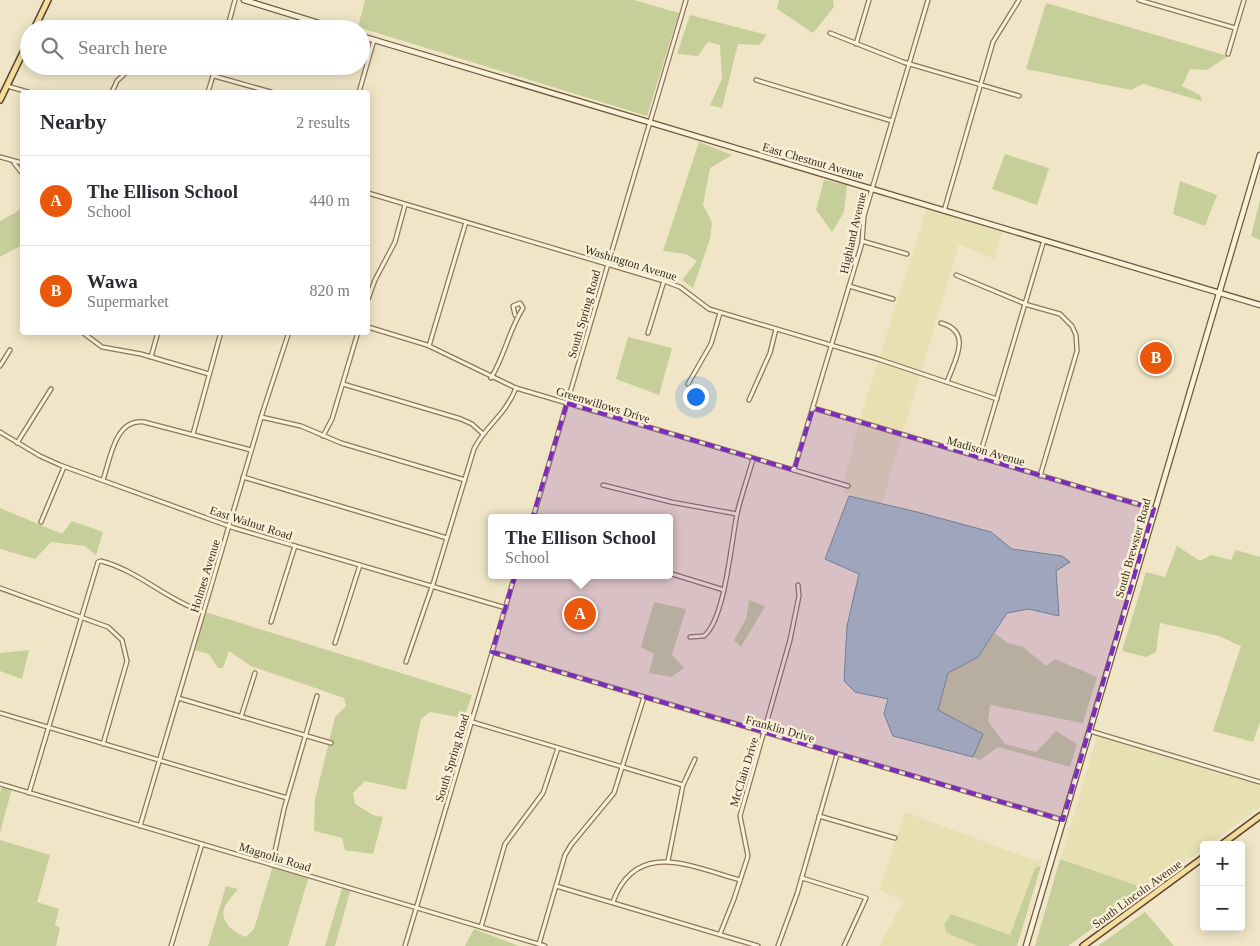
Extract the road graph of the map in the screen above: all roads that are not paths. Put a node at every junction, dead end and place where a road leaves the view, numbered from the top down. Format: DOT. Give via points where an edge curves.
graph roads {
  1 [pos="48,0"];
  2 [pos="235,0"];
  3 [pos="244,0"];
  4 [pos="686,0"];
  5 [pos="869,0"];
  6 [pos="928,0"];
  7 [pos="1019,0"];
  8 [pos="1138,0"];
  9 [pos="1244,0"];
  10 [pos="38,20"];
  11 [pos="229,20"];
  12 [pos="309,20"];
  13 [pos="1235,28"];
  14 [pos="830,33"];
  15 [pos="370,39"];
  16 [pos="374,40"];
  17 [pos="856,44"];
  18 [pos="370,54"];
  19 [pos="1228,54"];
  20 [pos="20,59"];
  21 [pos="909,64"];
  22 [pos="123,75"];
  23 [pos="364,75"];
  24 [pos="214,76"];
  25 [pos="756,80"];
  26 [pos="981,85"];
  27 [pos="7,86"];
  28 [pos="21,90"];
  29 [pos="113,90"];
  30 [pos="209,90"];
  31 [pos="264,90"];
  32 [pos="360,90"];
  33 [pos="1019,96"];
  34 [pos="0,100"];
  35 [pos="892,121"];
  36 [pos="650,123"];
  37 [pos="1260,155"];
  38 [pos="0,157"];
  39 [pos="14,162"];
  40 [pos="20,163"];
  41 [pos="20,170"];
  42 [pos="872,189"];
  43 [pos="370,194"];
  44 [pos="406,204"];
  45 [pos="944,211"];
  46 [pos="466,222"];
  47 [pos="1044,240"];
  48 [pos="862,241"];
  49 [pos="907,254"];
  50 [pos="608,264"];
  51 [pos="956,275"];
  52 [pos="664,281"];
  53 [pos="849,286"];
  54 [pos="370,293"];
  55 [pos="1220,293"];
  56 [pos="894,299"];
  57 [pos="1025,303"];
  58 [pos="1260,305"];
  59 [pos="720,313"];
  60 [pos="515,315"];
  61 [pos="941,323"];
  62 [pos="370,329"];
  63 [pos="776,329"];
  64 [pos="648,333"];
  65 [pos="85,335"];
  66 [pos="157,335"];
  67 [pos="220,335"];
  68 [pos="288,335"];
  69 [pos="357,335"];
  70 [pos="429,346"];
  71 [pos="831,346"];
  72 [pos="10,350"];
  73 [pos="151,357"];
  74 [pos="0,366"];
  75 [pos="209,374"];
  76 [pos="491,378"];
  77 [pos="947,382"];
  78 [pos="343,384"];
  79 [pos="688,384"];
  80 [pos="516,388"];
  81 [pos="51,389"];
  82 [pos="997,399"];
  83 [pos="749,400"];
  84 [pos="567,403"];
  85 [pos="813,408"];
  86 [pos="261,417"];
  87 [pos="0,432"];
  88 [pos="194,434"];
  89 [pos="483,434"];
  90 [pos="324,436"];
  91 [pos="17,443"];
  92 [pos="251,450"];
  93 [pos="754,458"];
  94 [pos="979,458"];
  95 [pos="64,467"];
  96 [pos="794,470"];
  97 [pos="1040,476"];
  98 [pos="243,477"];
  99 [pos="464,480"];
  100 [pos="103,481"];
  101 [pos="604,485"];
  102 [pos="848,486"];
  103 [pos="1154,509"];
  104 [pos="533,514"];
  105 [pos="737,514"];
  106 [pos="41,522"];
  107 [pos="229,526"];
  108 [pos="447,538"];
  109 [pos="295,546"];
  110 [pos="360,565"];
  111 [pos="673,574"];
  112 [pos="515,579"];
  113 [pos="798,585"];
  114 [pos="432,586"];
  115 [pos="0,588"];
  116 [pos="724,590"];
  117 [pos="506,608"];
  118 [pos="203,612"];
  119 [pos="81,618"];
  120 [pos="271,622"];
  121 [pos="690,637"];
  122 [pos="335,643"];
  123 [pos="492,652"];
  124 [pos="406,662"];
  125 [pos="255,673"];
  126 [pos="317,696"];
  127 [pos="178,698"];
  128 [pos="644,698"];
  129 [pos="0,713"];
  130 [pos="241,717"];
  131 [pos="472,722"];
  132 [pos="48,728"];
  133 [pos="1090,731"];
  134 [pos="764,733"];
  135 [pos="305,736"];
  136 [pos="331,743"];
  137 [pos="103,744"];
  138 [pos="558,748"];
  139 [pos="837,754"];
  140 [pos="695,759"];
  141 [pos="159,760"];
  142 [pos="623,767"];
  143 [pos="1260,782"];
  144 [pos="0,784"];
  145 [pos="683,785"];
  146 [pos="29,793"];
  147 [pos="287,798"];
  148 [pos="819,816"];
  149 [pos="1260,816"];
  150 [pos="1063,820"];
  151 [pos="140,826"];
  152 [pos="895,838"];
  153 [pos="1226,841"];
  154 [pos="202,844"];
  155 [pos="668,860"];
  156 [pos="1200,860"];
  157 [pos="272,865"];
  158 [pos="802,878"];
  159 [pos="740,880"];
  160 [pos="556,886"];
  161 [pos="613,902"];
  162 [pos="417,908"];
  163 [pos="480,927"];
  164 [pos="720,934"];
  165 [pos="539,944"];
  166 [pos="171,946"];
  167 [pos="405,946"];
  168 [pos="546,946"];
  169 [pos="758,946"];
  170 [pos="778,946"];
  171 [pos="844,946"];
  172 [pos="1026,946"];
  173 [pos="1083,946"];
  1 -- 10 [label="main road"];
  2 -- 11 [label="street"];
  3 -- 12 [label="street"];
  4 -- 36 [label="street, South Spring Road"];
  5 -- 17 [label="street"];
  6 -- 21 [label="street, Highland Avenue"];
  7 -- 26 [label="street" via="996,38"];
  8 -- 13 [label="street"];
  9 -- 13 [label="street"];
  13 -- 19 [label="street"];
  14 -- 17 [label="street"];
  15 -- 16 [label="street, East Chestnut Avenue"];
  16 -- 18 [label="street"];
  16 -- 36 [label="street, East Chestnut Avenue"];
  17 -- 21 [label="street"];
  20 -- 27 [label="main road"];
  21 -- 26 [label="street"];
  21 -- 35 [label="street, Highland Avenue"];
  22 -- 29 [label="street"];
  23 -- 32 [label="street"];
  24 -- 30 [label="street"];
  24 -- 31 [label="street"];
  25 -- 35 [label="street"];
  26 -- 33 [label="street"];
  26 -- 45 [label="street"];
  27 -- 28 [label="street"];
  27 -- 34 [label="main road"];
  35 -- 42 [label="street, Highland Avenue"];
  36 -- 42 [label="street, East Chestnut Avenue"];
  36 -- 50 [label="street, South Spring Road"];
  37 -- 55 [label="street, South Brewster Road"];
  38 -- 39 [label="street"];
  39 -- 40 [label="street"];
  39 -- 41 [label="street"];
  42 -- 45 [label="street, East Chestnut Avenue"];
  42 -- 48 [label="street, Highland Avenue" via="863,221"];
  43 -- 44 [label="street, Washington Avenue"];
  44 -- 46 [label="street, Washington Avenue"];
  44 -- 54 [label="street" via="395,242"];
  45 -- 47 [label="street, East Chestnut Avenue"];
  46 -- 50 [label="street, Washington Avenue"];
  46 -- 70 [label="street"];
  47 -- 55 [label="street, East Chestnut Avenue"];
  47 -- 57 [label="street"];
  48 -- 49 [label="street"];
  48 -- 53 [label="street, Highland Avenue"];
  50 -- 52 [label="street, Washington Avenue"];
  50 -- 84 [label="street, South Spring Road"];
  51 -- 57 [label="street"];
  52 -- 59 [label="street, Washington Avenue" via="680,287 709,309"];
  52 -- 64 [label="street"];
  53 -- 56 [label="street"];
  53 -- 71 [label="street, Highland Avenue"];
  55 -- 58 [label="street, East Chestnut Avenue"];
  55 -- 103 [label="street, South Brewster Road"];
  57 -- 82 [label="street"];
  57 -- 97 [label="street" via="1060,314 1072,326 1077,342"];
  59 -- 63 [label="street, Washington Avenue"];
  59 -- 79 [label="street" via="711,344"];
  60 -- 76 [label="street" via="512,308 519,302 523,308 513,323 504,355"];
  61 -- 77 [label="street" via="955,329 960,336"];
  62 -- 70 [label="street, Greenwillows Drive"];
  63 -- 71 [label="street, Washington Avenue"];
  63 -- 83 [label="street" via="770,353"];
  65 -- 73 [label="street" via="98,346"];
  66 -- 73 [label="street"];
  67 -- 75 [label="street"];
  68 -- 86 [label="street, Holmes Avenue"];
  69 -- 78 [label="street"];
  70 -- 76 [label="street, Greenwillows Drive"];
  71 -- 77 [label="street, Washington Avenue"];
  71 -- 85 [label="street, Highland Avenue"];
  72 -- 74 [label="street"];
  73 -- 75 [label="street"];
  75 -- 88 [label="street"];
  76 -- 80 [label="street, Greenwillows Drive"];
  77 -- 82 [label="street, Washington Avenue"];
  78 -- 89 [label="street" via="461,419"];
  78 -- 90 [label="street"];
  80 -- 84 [label="street, Greenwillows Drive"];
  80 -- 89 [label="street" via="502,414"];
  81 -- 91 [label="street"];
  82 -- 94 [label="street"];
  84 -- 93 [label="street, Greenwillows Drive"];
  84 -- 104 [label="street, South Spring Road"];
  85 -- 94 [label="street, Madison Avenue"];
  85 -- 96 [label="street, Highland Avenue"];
  86 -- 90 [label="street" via="301,426"];
  86 -- 92 [label="street, Holmes Avenue"];
  87 -- 91 [label="street, East Walnut Road"];
  88 -- 92 [label="street"];
  88 -- 100 [label="street" via="144,422 132,423 118,437"];
  89 -- 99 [label="street" via="474,449"];
  90 -- 99 [label="street"];
  91 -- 95 [label="street, East Walnut Road"];
  92 -- 98 [label="street, Holmes Avenue"];
  93 -- 96 [label="street, Greenwillows Drive"];
  93 -- 105 [label="street"];
  94 -- 97 [label="street, Madison Avenue"];
  95 -- 100 [label="street, East Walnut Road"];
  95 -- 106 [label="street"];
  96 -- 102 [label="street, Greenwillows Drive"];
  97 -- 103 [label="street, Madison Avenue"];
  98 -- 107 [label="street, Holmes Avenue"];
  98 -- 108 [label="street"];
  99 -- 108 [label="street"];
  100 -- 107 [label="street, East Walnut Road"];
  101 -- 105 [label="street"];
  103 -- 133 [label="street, South Brewster Road"];
  105 -- 116 [label="street"];
  107 -- 109 [label="street, East Walnut Road"];
  107 -- 118 [label="street, Holmes Avenue"];
  108 -- 114 [label="street"];
  109 -- 110 [label="street, East Walnut Road"];
  109 -- 120 [label="street"];
  110 -- 114 [label="street, East Walnut Road"];
  110 -- 122 [label="street"];
  111 -- 116 [label="street"];
  112 -- 117 [label="street, South Spring Road"];
  113 -- 134 [label="street, McClain Drive" via="795,620"];
  114 -- 117 [label="street, East Walnut Road"];
  114 -- 124 [label="street"];
  115 -- 119 [label="street"];
  116 -- 121 [label="street" via="711,630 700,638"];
  117 -- 123 [label="street, South Spring Road"];
  118 -- 119 [label="street" via="176,602 130,572 101,561 97,564"];
  118 -- 127 [label="street, Holmes Avenue"];
  119 -- 132 [label="street"];
  119 -- 137 [label="street" via="114,631 122,640 127,657"];
  123 -- 128 [label="street, Franklin Drive"];
  123 -- 131 [label="street, South Spring Road"];
  125 -- 130 [label="street"];
  126 -- 135 [label="street"];
  127 -- 130 [label="street"];
  127 -- 141 [label="street, Holmes Avenue"];
  128 -- 134 [label="street, Franklin Drive"];
  128 -- 142 [label="street"];
  129 -- 132 [label="street"];
  130 -- 135 [label="street"];
  131 -- 138 [label="street"];
  131 -- 162 [label="street, South Spring Road"];
  132 -- 137 [label="street"];
  132 -- 146 [label="street"];
  133 -- 143 [label="street"];
  133 -- 150 [label="street, South Brewster Road"];
  134 -- 139 [label="street, Franklin Drive"];
  134 -- 159 [label="street, McClain Drive" via="740,816 748,856"];
  135 -- 136 [label="street"];
  135 -- 147 [label="street"];
  137 -- 141 [label="street"];
  138 -- 142 [label="street"];
  138 -- 163 [label="street" via="543,793 505,844"];
  139 -- 148 [label="street"];
  139 -- 150 [label="street, Franklin Drive"];
  140 -- 145 [label="street"];
  141 -- 147 [label="street"];
  141 -- 151 [label="street, Holmes Avenue"];
  142 -- 145 [label="street"];
  142 -- 160 [label="street" via="612,797 565,855"];
  144 -- 146 [label="street, Magnolia Road"];
  145 -- 155 [label="street"];
  146 -- 151 [label="street, Magnolia Road"];
  147 -- 157 [label="street"];
  148 -- 152 [label="street"];
  148 -- 158 [label="street"];
  149 -- 153 [label="main road"];
  150 -- 172 [label="street, South Brewster Road"];
  151 -- 154 [label="street, Magnolia Road"];
  154 -- 157 [label="street, Magnolia Road"];
  154 -- 166 [label="street"];
  155 -- 159 [label="street"];
  155 -- 161 [label="street" via="646,864 634,871 620,886"];
  156 -- 173 [label="main road, South Lincoln Avenue"];
  157 -- 162 [label="street, Magnolia Road"];
  158 -- 170 [label="street"];
  158 -- 171 [label="street" via="866,898"];
  159 -- 164 [label="street, McClain Drive"];
  160 -- 161 [label="street"];
  160 -- 165 [label="street"];
  161 -- 164 [label="street"];
  162 -- 163 [label="street, Magnolia Road"];
  162 -- 167 [label="street, South Spring Road"];
  163 -- 165 [label="street, Magnolia Road"];
  164 -- 169 [label="street"];
  165 -- 168 [label="street, Magnolia Road"];
}
